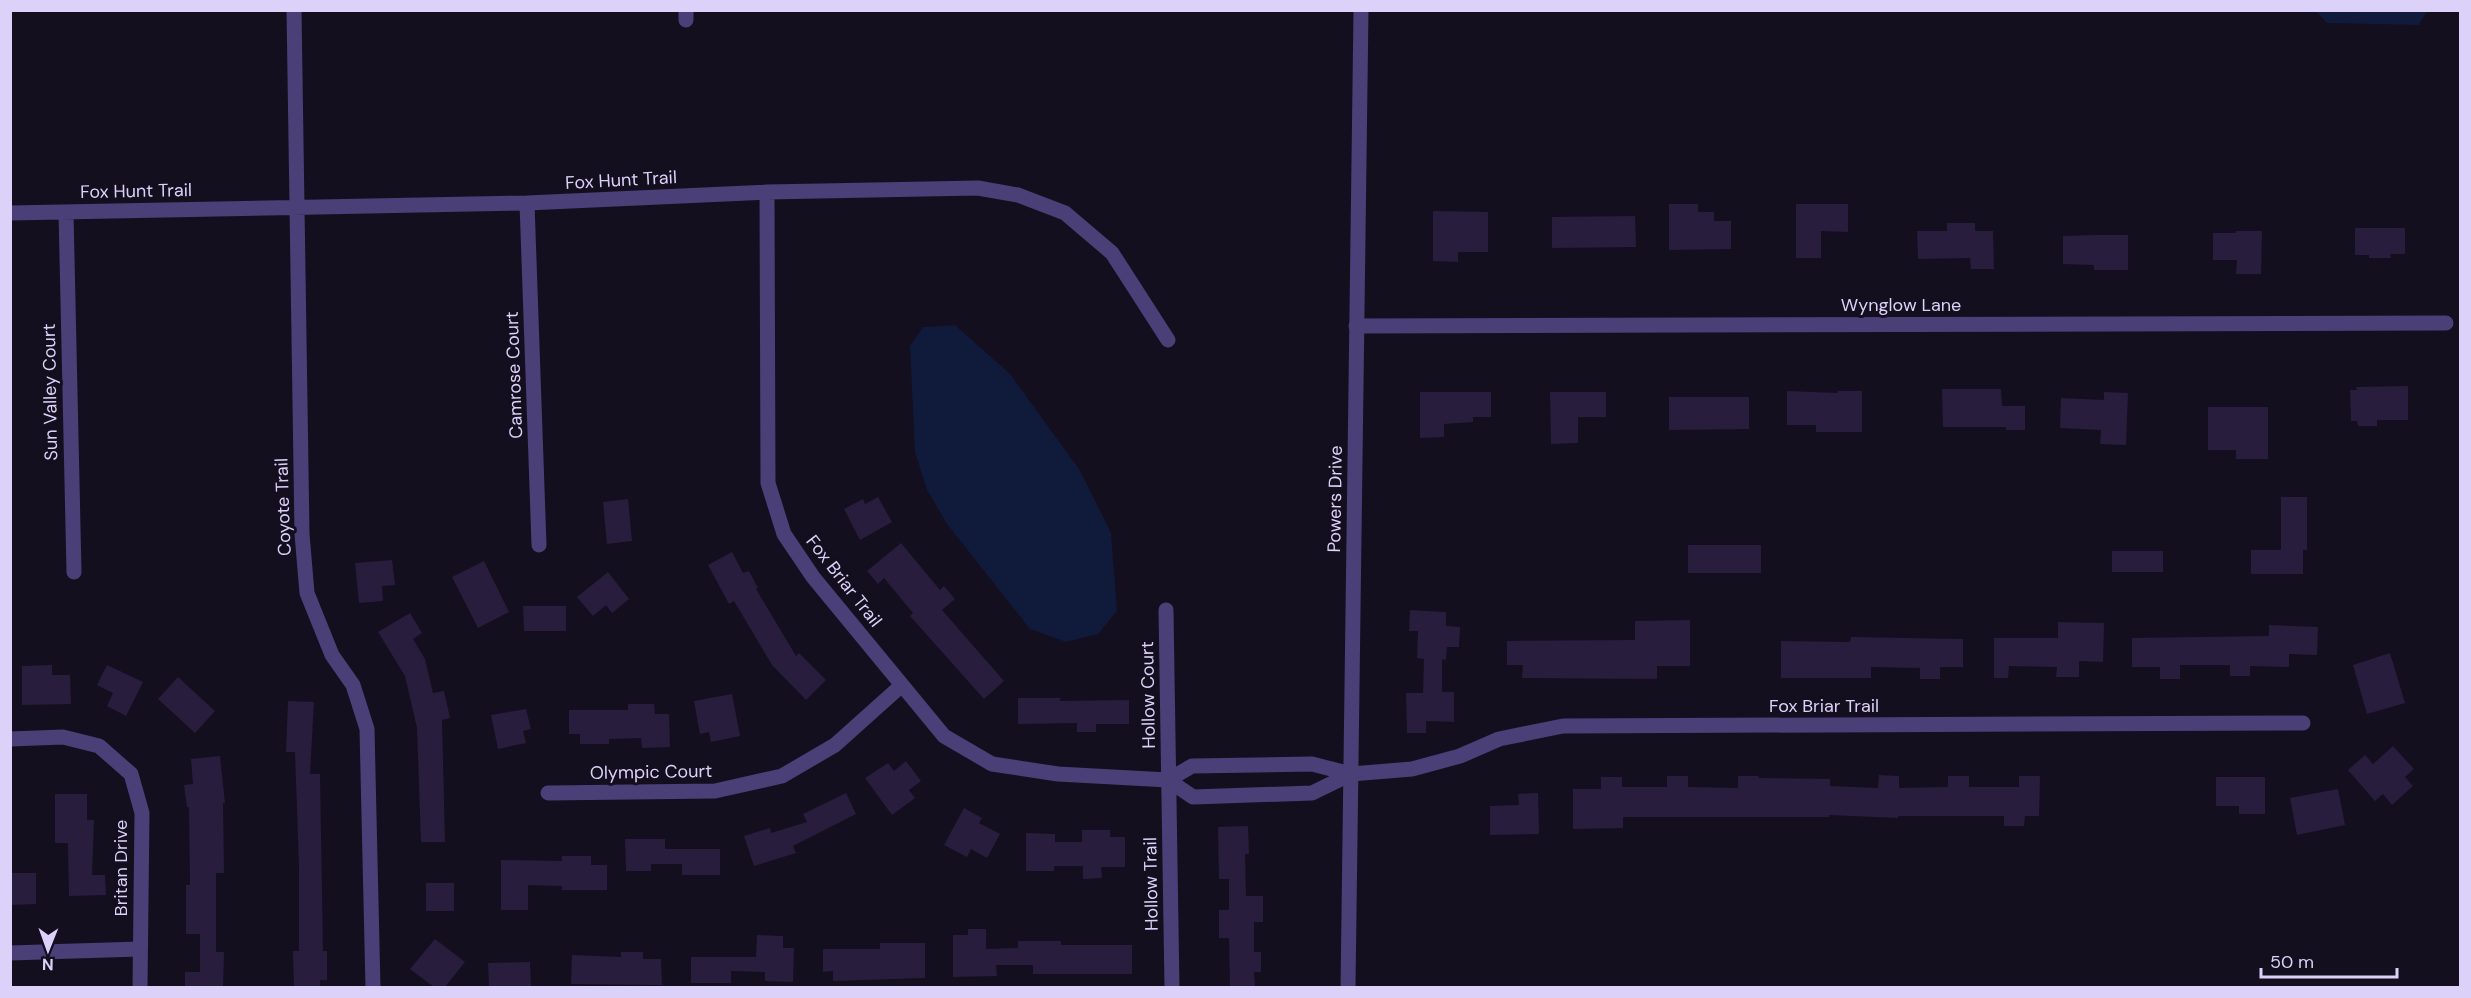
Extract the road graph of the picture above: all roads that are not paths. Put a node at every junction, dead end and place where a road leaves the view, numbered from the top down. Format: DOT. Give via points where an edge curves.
graph roads {
  1 [pos="294,10"];
  2 [pos="1360,10"];
  3 [pos="767,192"];
  4 [pos="527,204"];
  5 [pos="296,207"];
  6 [pos="66,212"];
  7 [pos="10,213"];
  8 [pos="2446,323"];
  9 [pos="1356,326"];
  10 [pos="1168,340"];
  11 [pos="539,545"];
  12 [pos="74,572"];
  13 [pos="1166,610"];
  14 [pos="902,685"];
  15 [pos="2303,723"];
  16 [pos="10,739"];
  17 [pos="1351,774"];
  18 [pos="1168,780"];
  19 [pos="548,793"];
  20 [pos="140,949"];
  21 [pos="10,953"];
  22 [pos="140,987"];
  23 [pos="373,987"];
  24 [pos="1172,987"];
  25 [pos="1348,987"];
  1 -- 5 [label="street, Coyote Trail"];
  2 -- 9 [label="street, Powers Drive"];
  3 -- 4 [label="street, Fox Hunt Trail"];
  3 -- 10 [label="street, Fox Hunt Trail" via="978,188 1018,195 1065,213 1112,254"];
  3 -- 14 [label="street, Fox Briar Trail" via="768,483 789,542"];
  4 -- 5 [label="street, Fox Hunt Trail"];
  4 -- 11 [label="street, Camrose Court"];
  5 -- 6 [label="street, Fox Hunt Trail"];
  5 -- 23 [label="street, Coyote Trail" via="302,534 307,593 332,655 353,686 367,729"];
  6 -- 7 [label="street, Fox Hunt Trail"];
  6 -- 12 [label="street, Sun Valley Court"];
  8 -- 9 [label="street, Wynglow Lane"];
  9 -- 17 [label="street, Powers Drive"];
  13 -- 18 [label="street, Hollow Court"];
  14 -- 18 [label="street, Fox Briar Trail" via="944,736 992,764 1058,774"];
  14 -- 19 [label="street, Olympic Court" via="835,745 782,776 715,791"];
  15 -- 17 [label="street, Fox Briar Trail" via="1563,726 1499,739 1460,756 1412,769"];
  16 -- 20 [label="street, Britan Drive" via="63,737 99,746 131,774 142,813"];
  17 -- 18 [label="street, Fox Briar Trail" via="1312,764 1192,766"];
  17 -- 18 [label="street, Fox Briar Trail" via="1312,793 1193,796"];
  17 -- 25 [label="street, Powers Drive"];
  18 -- 24 [label="street, Hollow Trail"];
  20 -- 21 [label="street"];
  20 -- 22 [label="street, Britan Drive"];
}
